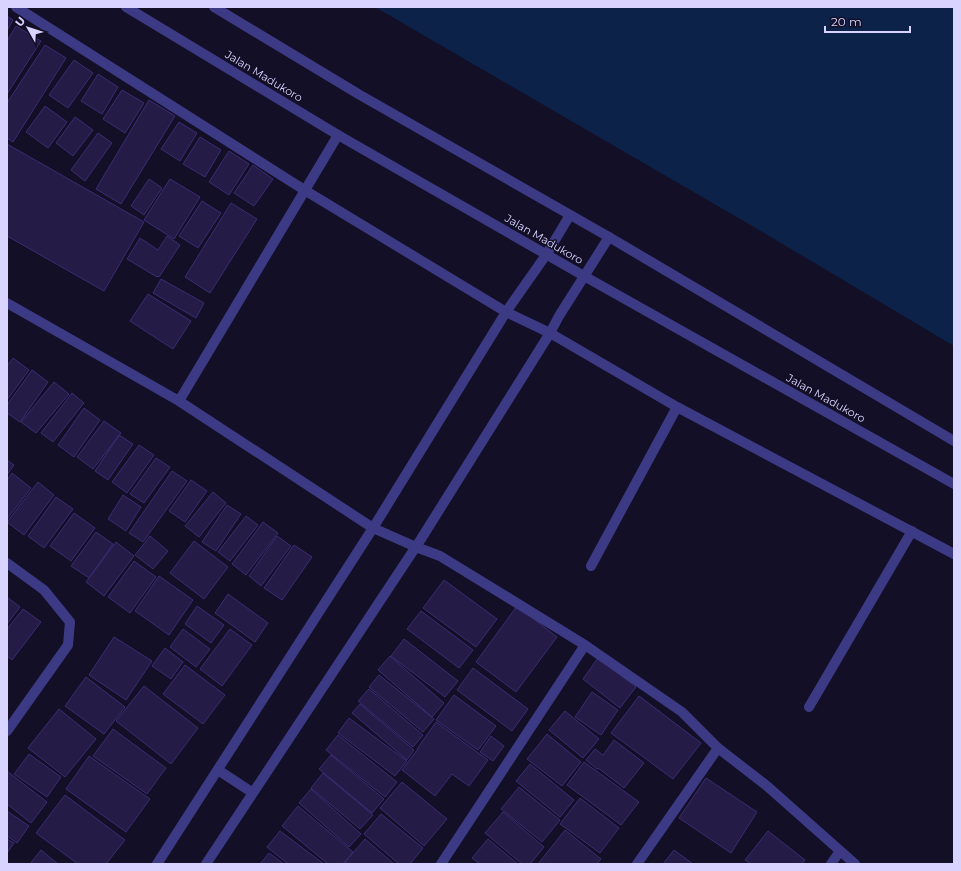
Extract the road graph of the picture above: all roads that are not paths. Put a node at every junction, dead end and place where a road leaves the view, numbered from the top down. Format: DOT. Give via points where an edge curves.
graph roads {
  1 [pos="16,7"];
  2 [pos="126,7"];
  3 [pos="214,7"];
  4 [pos="338,136"];
  5 [pos="306,190"];
  6 [pos="570,215"];
  7 [pos="609,237"];
  8 [pos="546,254"];
  9 [pos="584,276"];
  10 [pos="7,303"];
  11 [pos="506,312"];
  12 [pos="550,333"];
  13 [pos="179,401"];
  14 [pos="677,407"];
  15 [pos="954,441"];
  16 [pos="954,484"];
  17 [pos="373,528"];
  18 [pos="912,531"];
  19 [pos="416,547"];
  20 [pos="954,554"];
  21 [pos="7,563"];
  22 [pos="591,566"];
  23 [pos="585,645"];
  24 [pos="809,707"];
  25 [pos="7,731"];
  26 [pos="718,748"];
  27 [pos="218,770"];
  28 [pos="253,793"];
  29 [pos="840,851"];
  30 [pos="157,864"];
  31 [pos="206,864"];
  32 [pos="441,864"];
  33 [pos="637,864"];
  34 [pos="831,864"];
  35 [pos="855,864"];
  1 -- 5 [label="street"];
  2 -- 4 [label="street, Jalan Madukoro"];
  3 -- 6 [label="street" via="360,95"];
  4 -- 5 [label="street"];
  4 -- 8 [label="street, Jalan Madukoro"];
  5 -- 11 [label="street"];
  5 -- 13 [label="street"];
  6 -- 7 [label="street"];
  6 -- 8 [label="street"];
  7 -- 9 [label="street"];
  7 -- 15 [label="street"];
  8 -- 9 [label="street, Jalan Madukoro"];
  8 -- 11 [label="street"];
  9 -- 12 [label="street"];
  9 -- 16 [label="street, Jalan Madukoro"];
  10 -- 13 [label="street"];
  11 -- 12 [label="street"];
  11 -- 17 [label="street"];
  12 -- 14 [label="street"];
  12 -- 19 [label="street"];
  13 -- 17 [label="street"];
  14 -- 18 [label="street"];
  14 -- 22 [label="street"];
  17 -- 19 [label="street"];
  17 -- 27 [label="street"];
  18 -- 20 [label="street"];
  18 -- 24 [label="street"];
  19 -- 23 [label="street" via="440,556"];
  19 -- 28 [label="street"];
  21 -- 25 [label="street" via="44,590 70,622 68,645"];
  23 -- 26 [label="street" via="682,712"];
  23 -- 32 [label="street"];
  26 -- 29 [label="street" via="767,786"];
  26 -- 33 [label="street"];
  27 -- 28 [label="street"];
  27 -- 30 [label="street"];
  28 -- 31 [label="street"];
  29 -- 34 [label="street"];
  29 -- 35 [label="street"];
}
